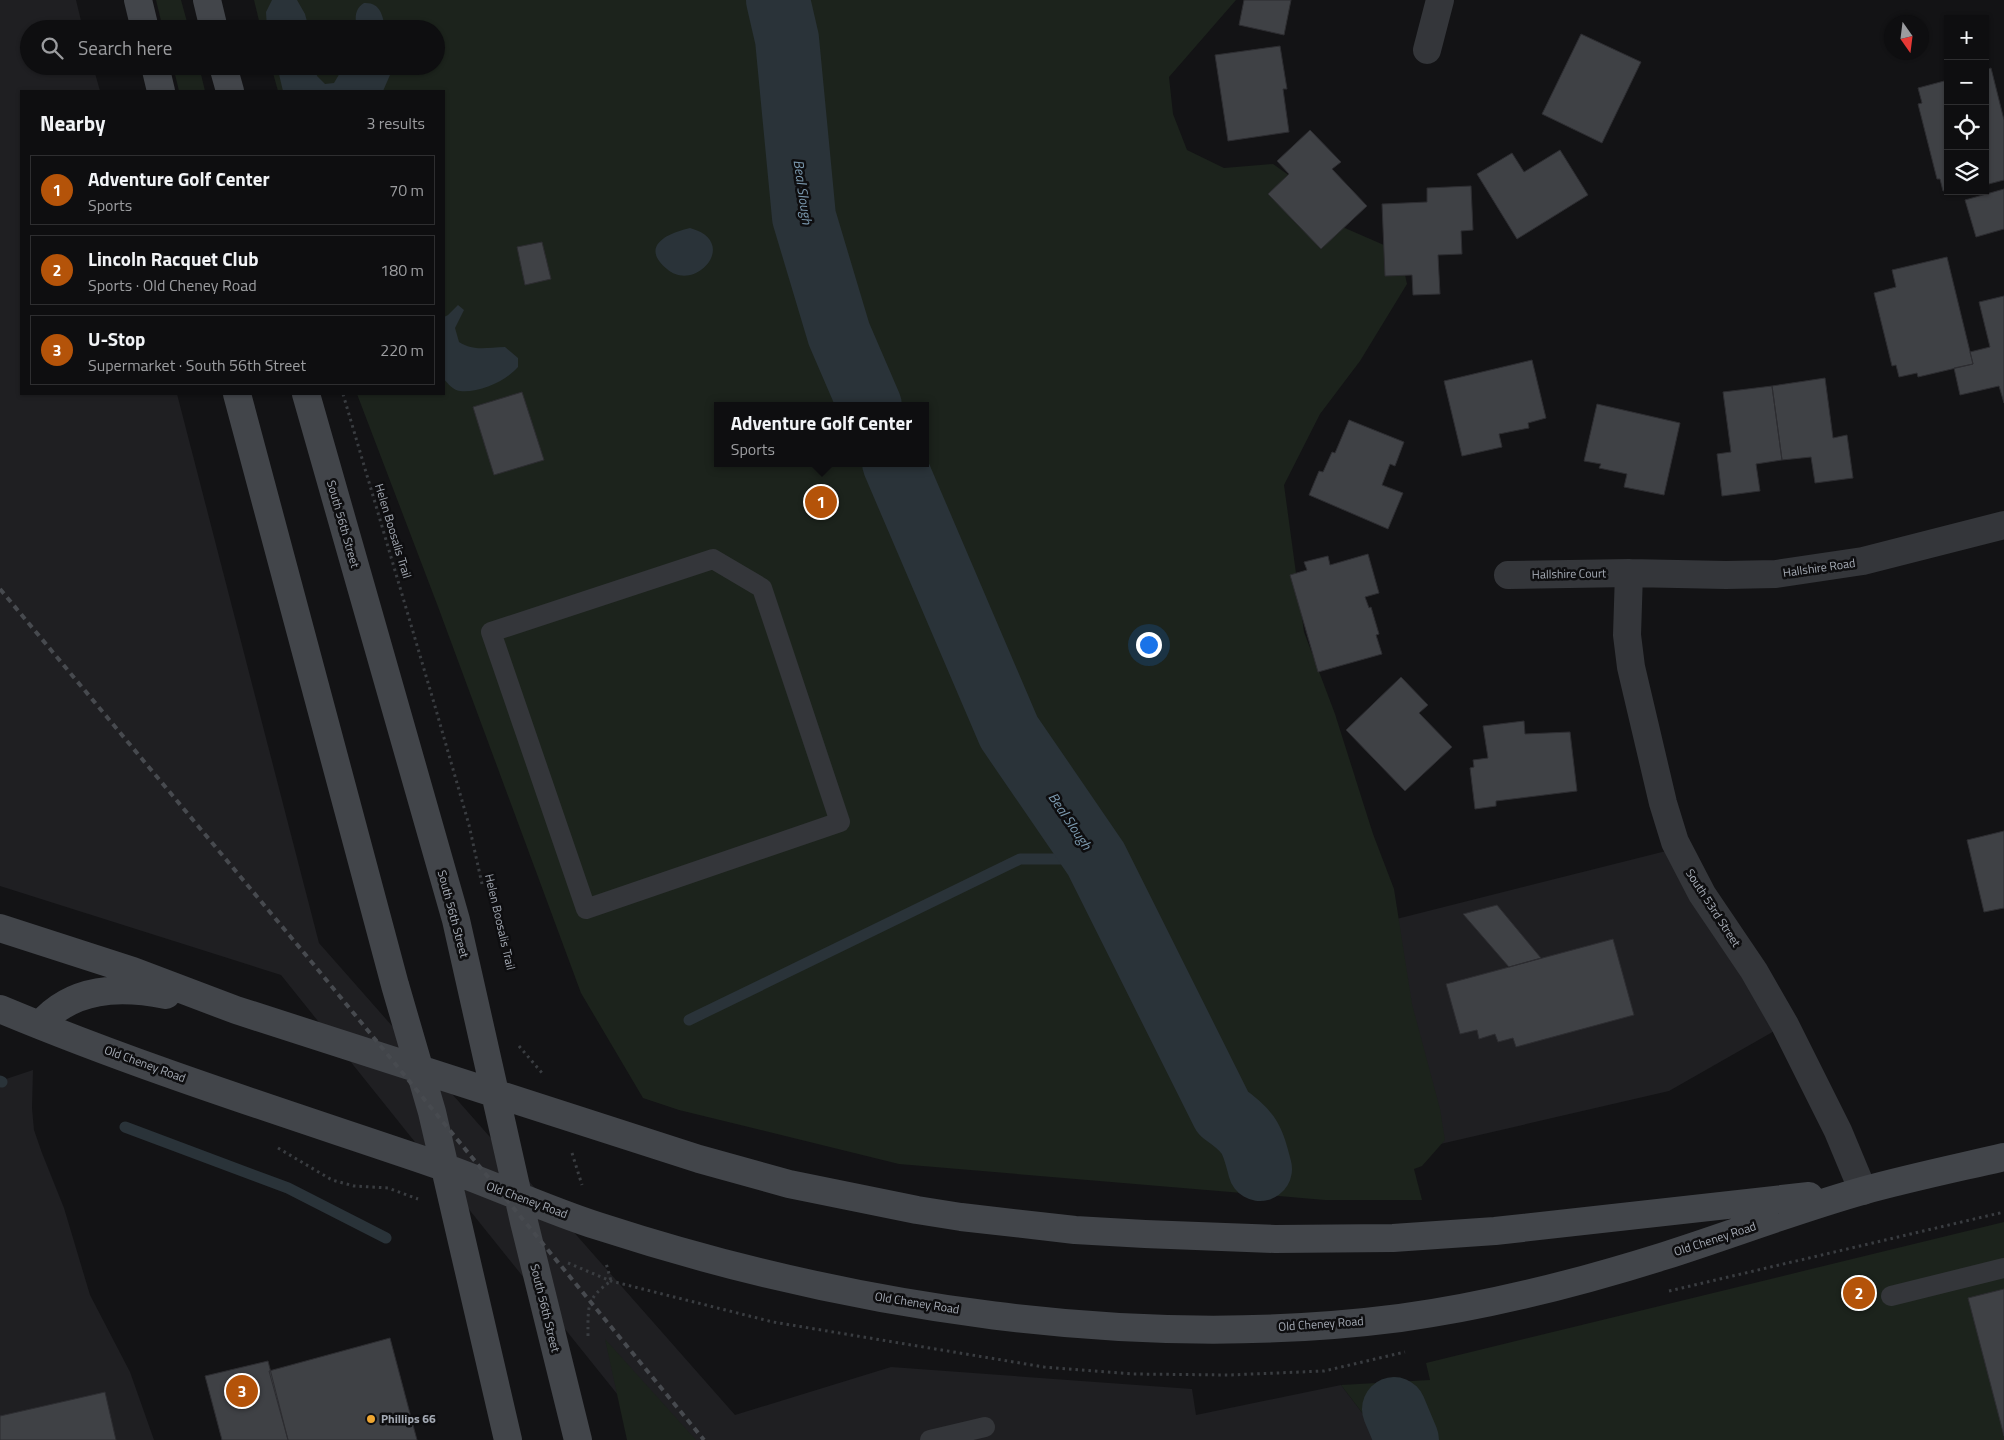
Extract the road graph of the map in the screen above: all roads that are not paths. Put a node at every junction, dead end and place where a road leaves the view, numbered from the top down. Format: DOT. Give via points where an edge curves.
graph roads {
  1 [pos="138,0"];
  2 [pos="207,0"];
  3 [pos="1440,0"];
  4 [pos="143,20"];
  5 [pos="212,20"];
  6 [pos="1427,50"];
  7 [pos="157,75"];
  8 [pos="226,75"];
  9 [pos="161,90"];
  10 [pos="230,90"];
  11 [pos="237,395"];
  12 [pos="306,395"];
  13 [pos="2004,525"];
  14 [pos="1629,573"];
  15 [pos="1508,575"];
  16 [pos="491,632"];
  17 [pos="0,928"];
  18 [pos="0,1009"];
  19 [pos="236,1010"];
  20 [pos="40,1026"];
  21 [pos="419,1069"];
  22 [pos="494,1091"];
  23 [pos="2004,1157"];
  24 [pos="444,1168"];
  25 [pos="1863,1191"];
  26 [pos="517,1195"];
  27 [pos="2004,1268"];
  28 [pos="1891,1296"];
  29 [pos="985,1427"];
  30 [pos="508,1440"];
  31 [pos="578,1440"];
  32 [pos="930,1440"];
  1 -- 4 [label="main road"];
  2 -- 5 [label="main road"];
  3 -- 6 [label="street"];
  7 -- 9 [label="main road"];
  8 -- 10 [label="main road"];
  11 -- 21 [label="main road"];
  12 -- 22 [label="main road, South 56th Street" via="456,920"];
  13 -- 14 [label="street, Hallshire Road" via="1863,561 1814,570 1726,576"];
  14 -- 15 [label="street, Hallshire Court"];
  14 -- 25 [label="street, South 53rd Street" via="1627,634 1630,659 1675,842 1702,894 1748,961 1785,1025 1838,1131"];
  16 -- 16 [label="lane" via="586,909 840,822 762,588 714,559"];
  17 -- 19 [label="main road, Old Cheney Road" via="133,971"];
  18 -- 20 [label="main road, Old Cheney Road"];
  19 -- 20 [label="main road" via="136,990 98,991 63,1004"];
  19 -- 21 [label="main road, Old Cheney Road"];
  20 -- 24 [label="main road, Old Cheney Road"];
  21 -- 22 [label="main road, Old Cheney Road"];
  21 -- 24 [label="main road"];
  22 -- 25 [label="main road, Old Cheney Road" via="699,1159 789,1184 917,1210 1075,1230 1275,1239 1393,1238 1495,1231"];
  22 -- 26 [label="main road, South 56th Street"];
  23 -- 25 [label="main road, Old Cheney Road"];
  24 -- 26 [label="main road, Old Cheney Road"];
  24 -- 30 [label="main road"];
  25 -- 26 [label="main road, Old Cheney Road" via="1658,1258 1518,1296 1400,1318 1250,1329 1093,1324 943,1308 865,1295 766,1273 594,1225"];
  26 -- 31 [label="main road, South 56th Street"];
  27 -- 28 [label="lane"];
  29 -- 32 [label="lane"];
}
